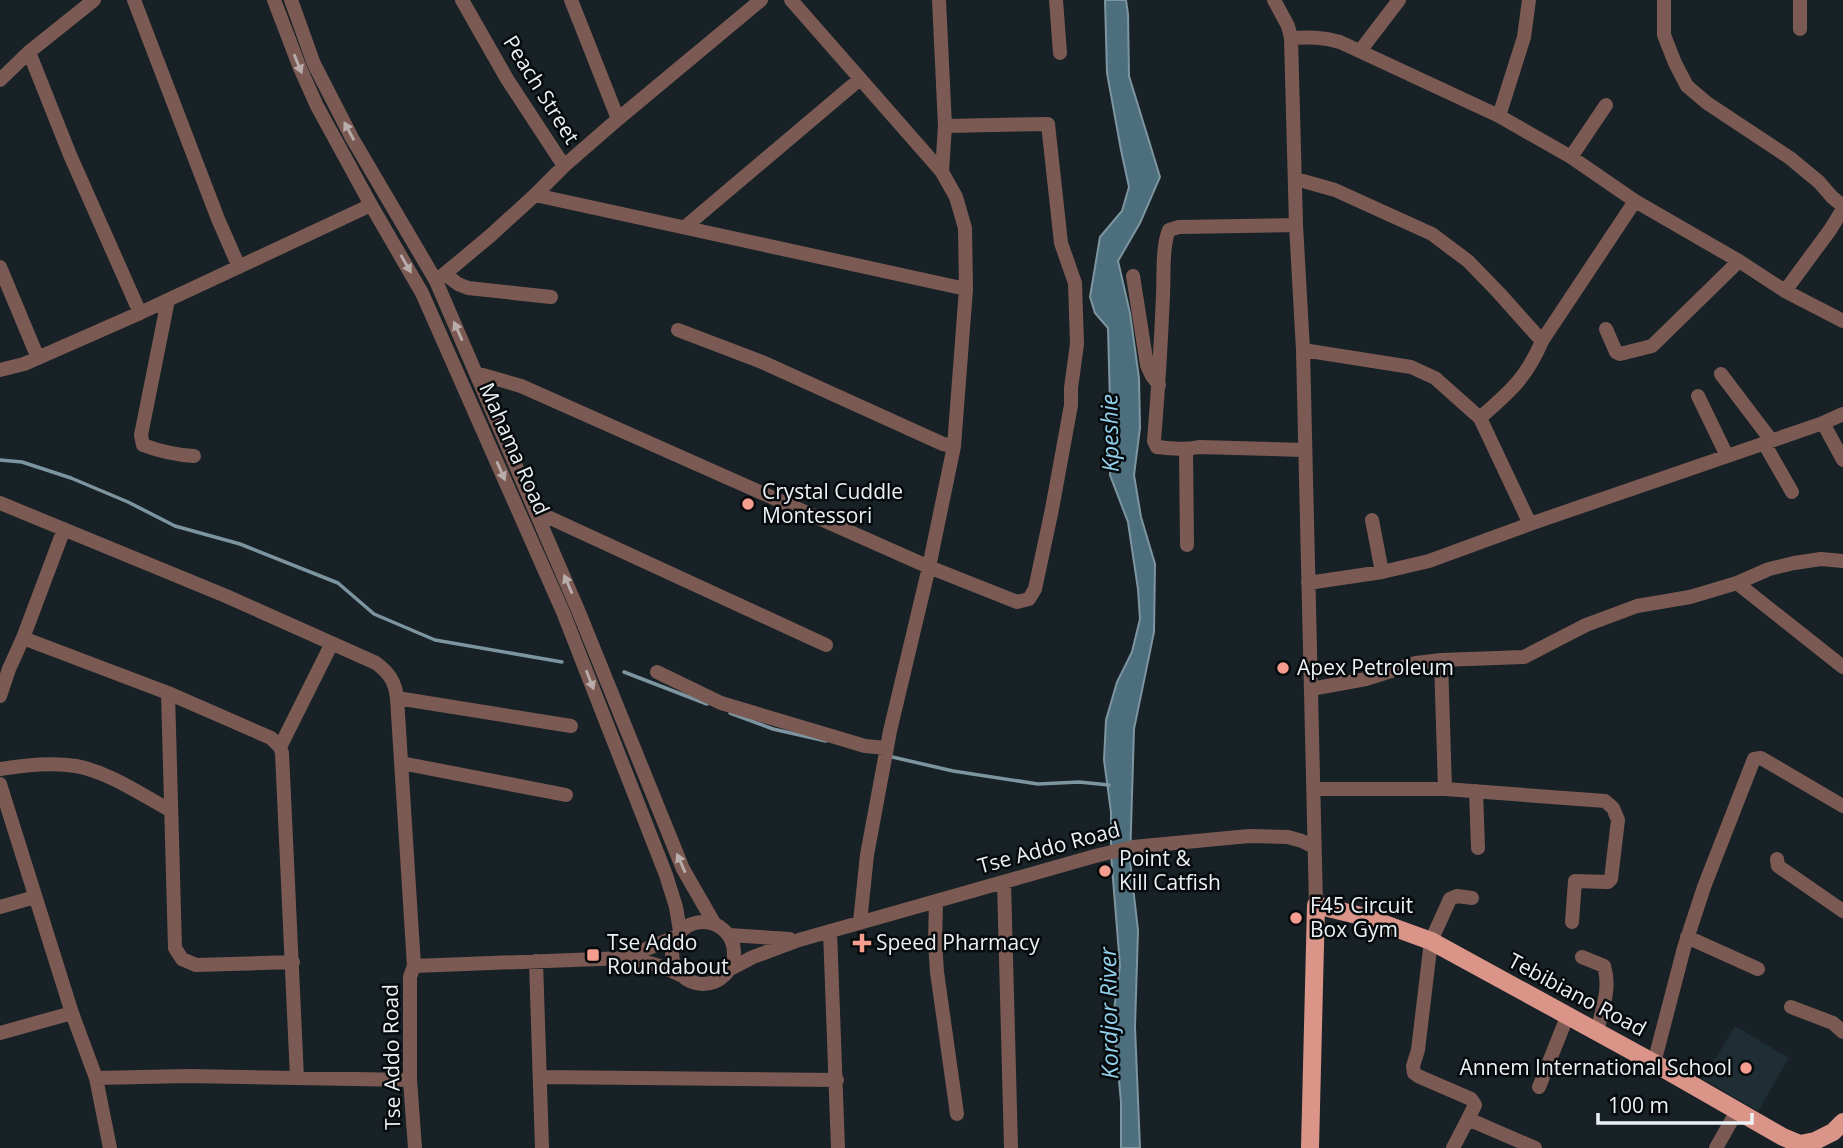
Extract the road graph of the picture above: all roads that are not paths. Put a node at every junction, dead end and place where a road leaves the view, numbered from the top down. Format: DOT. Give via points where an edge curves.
graph roads {
  1 [pos="94,0"];
  2 [pos="134,0"];
  3 [pos="274,0"];
  4 [pos="291,0"];
  5 [pos="462,0"];
  6 [pos="761,0"];
  7 [pos="791,0"];
  8 [pos="939,0"];
  9 [pos="1056,0"];
  10 [pos="1274,0"];
  11 [pos="1399,0"];
  12 [pos="1529,0"];
  13 [pos="1664,0"];
  14 [pos="1800,0"];
  15 [pos="575,2"];
  16 [pos="1800,29"];
  17 [pos="1291,38"];
  18 [pos="1360,51"];
  19 [pos="29,52"];
  20 [pos="1060,54"];
  21 [pos="860,79"];
  22 [pos="0,80"];
  23 [pos="1606,105"];
  24 [pos="1499,116"];
  25 [pos="618,119"];
  26 [pos="946,126"];
  27 [pos="1571,157"];
  28 [pos="564,166"];
  29 [pos="942,172"];
  30 [pos="1296,179"];
  31 [pos="535,195"];
  32 [pos="1635,201"];
  33 [pos="371,205"];
  34 [pos="1843,207"];
  35 [pos="1296,225"];
  36 [pos="685,227"];
  37 [pos="1739,261"];
  38 [pos="0,267"];
  39 [pos="239,267"];
  40 [pos="1133,276"];
  41 [pos="440,278"];
  42 [pos="966,289"];
  43 [pos="1785,291"];
  44 [pos="551,297"];
  45 [pos="168,300"];
  46 [pos="140,313"];
  47 [pos="1843,321"];
  48 [pos="678,330"];
  49 [pos="1606,330"];
  50 [pos="1542,341"];
  51 [pos="1303,350"];
  52 [pos="38,358"];
  53 [pos="0,369"];
  54 [pos="476,373"];
  55 [pos="1721,374"];
  56 [pos="1159,385"];
  57 [pos="1698,396"];
  58 [pos="1843,414"];
  59 [pos="1479,418"];
  60 [pos="1823,423"];
  61 [pos="1768,442"];
  62 [pos="954,446"];
  63 [pos="1186,449"];
  64 [pos="1304,450"];
  65 [pos="194,456"];
  66 [pos="1727,456"];
  67 [pos="1843,460"];
  68 [pos="1792,492"];
  69 [pos="0,502"];
  70 [pos="537,512"];
  71 [pos="1372,520"];
  72 [pos="1530,524"];
  73 [pos="64,529"];
  74 [pos="1187,545"];
  75 [pos="1843,561"];
  76 [pos="929,567"];
  77 [pos="1382,572"];
  78 [pos="1308,583"];
  79 [pos="1737,583"];
  80 [pos="23,638"];
  81 [pos="332,643"];
  82 [pos="826,645"];
  83 [pos="1441,660"];
  84 [pos="1843,667"];
  85 [pos="657,672"];
  86 [pos="1311,689"];
  87 [pos="168,693"];
  88 [pos="0,696"];
  89 [pos="397,698"];
  90 [pos="571,726"];
  91 [pos="280,747"];
  92 [pos="886,749"];
  93 [pos="401,763"];
  94 [pos="0,769"];
  95 [pos="0,784"];
  96 [pos="1314,789"];
  97 [pos="1445,789"];
  98 [pos="1476,791"];
  99 [pos="566,795"];
  100 [pos="1843,806"];
  101 [pos="170,810"];
  102 [pos="1314,847"];
  103 [pos="1478,848"];
  104 [pos="1777,859"];
  105 [pos="1004,881"];
  106 [pos="35,897"];
  107 [pos="1472,898"];
  108 [pos="936,901"];
  109 [pos="1316,905"];
  110 [pos="0,907"];
  111 [pos="1843,911"];
  112 [pos="860,922"];
  113 [pos="1572,922"];
  114 [pos="714,923"];
  115 [pos="830,931"];
  116 [pos="678,934"];
  117 [pos="729,934"];
  118 [pos="1687,937"];
  119 [pos="799,940"];
  120 [pos="1431,941"];
  121 [pos="1582,957"];
  122 [pos="625,958"];
  123 [pos="536,961"];
  124 [pos="293,962"];
  125 [pos="414,966"];
  126 [pos="730,969"];
  127 [pos="1758,969"];
  128 [pos="680,975"];
  129 [pos="1791,1007"];
  130 [pos="72,1013"];
  131 [pos="1567,1017"];
  132 [pos="1597,1032"];
  133 [pos="1843,1032"];
  134 [pos="0,1033"];
  135 [pos="1654,1063"];
  136 [pos="540,1077"];
  137 [pos="96,1078"];
  138 [pos="297,1078"];
  139 [pos="410,1080"];
  140 [pos="837,1080"];
  141 [pos="1539,1087"];
  142 [pos="1737,1111"];
  143 [pos="957,1114"];
  144 [pos="1468,1119"];
  145 [pos="1843,1122"];
  146 [pos="1803,1146"];
  147 [pos="110,1148"];
  148 [pos="415,1148"];
  149 [pos="542,1148"];
  150 [pos="838,1148"];
  151 [pos="1011,1148"];
  152 [pos="1310,1148"];
  153 [pos="1453,1148"];
  154 [pos="1535,1148"];
  155 [pos="1716,1148"];
  1 -- 19 [label="street"];
  2 -- 39 [label="street"];
  3 -- 33 [label="street, Mahama Road, one-way" via="317,106"];
  41 -- 4 [label="street, Mahama Road, one-way" via="352,138 314,64"];
  5 -- 28 [label="street, Peach Street"];
  6 -- 25 [label="street"];
  7 -- 21 [label="street"];
  8 -- 26 [label="street"];
  9 -- 20 [label="street"];
  10 -- 17 [label="street"];
  11 -- 18 [label="street"];
  12 -- 24 [label="street" via="1524,37"];
  13 -- 34 [label="street" via="1664,34 1687,86 1790,158"];
  14 -- 16 [label="street"];
  15 -- 25 [label="street"];
  17 -- 18 [label="street" via="1324,37"];
  17 -- 30 [label="street"];
  18 -- 24 [label="street"];
  19 -- 22 [label="street"];
  19 -- 46 [label="street"];
  21 -- 29 [label="street"];
  21 -- 36 [label="street"];
  23 -- 27 [label="street"];
  24 -- 27 [label="street"];
  25 -- 28 [label="street"];
  26 -- 29 [label="street"];
  26 -- 76 [label="street" via="1048,124 1062,243 1075,283 1077,344 1052,509 1029,599 1017,602"];
  27 -- 32 [label="street"];
  28 -- 31 [label="street"];
  29 -- 42 [label="street" via="965,228"];
  30 -- 35 [label="street"];
  30 -- 50 [label="street" via="1335,190 1432,234 1468,261"];
  31 -- 36 [label="street"];
  31 -- 41 [label="street"];
  32 -- 37 [label="street"];
  32 -- 50 [label="street"];
  33 -- 39 [label="street"];
  33 -- 116 [label="street, Mahama Road, one-way" via="422,293 563,612 666,874 677,907"];
  34 -- 43 [label="street"];
  35 -- 51 [label="street"];
  35 -- 56 [label="street" via="1169,230"];
  36 -- 42 [label="street"];
  37 -- 43 [label="street"];
  37 -- 49 [label="street" via="1652,346 1620,354"];
  38 -- 52 [label="street"];
  39 -- 45 [label="street"];
  40 -- 56 [label="street" via="1147,365"];
  41 -- 44 [label="street" via="468,288"];
  54 -- 41 [label="street, Mahama Road, one-way"];
  42 -- 62 [label="street"];
  43 -- 47 [label="street"];
  45 -- 46 [label="street"];
  45 -- 65 [label="street" via="141,441 151,449"];
  46 -- 52 [label="street"];
  48 -- 62 [label="street"];
  50 -- 59 [label="street" via="1515,387"];
  51 -- 59 [label="street" via="1412,367 1435,378"];
  51 -- 64 [label="street"];
  52 -- 53 [label="street"];
  54 -- 70 [label="street, Mahama Road"];
  54 -- 76 [label="street" via="522,386"];
  55 -- 61 [label="street"];
  56 -- 63 [label="street" via="1154,441 1157,447"];
  57 -- 66 [label="street"];
  58 -- 60 [label="street"];
  59 -- 72 [label="street"];
  60 -- 61 [label="street"];
  60 -- 67 [label="street"];
  61 -- 66 [label="street"];
  61 -- 68 [label="street"];
  62 -- 76 [label="street"];
  63 -- 64 [label="street"];
  63 -- 74 [label="street"];
  64 -- 78 [label="street"];
  66 -- 72 [label="street"];
  69 -- 73 [label="street"];
  70 -- 82 [label="street"];
  114 -- 70 [label="street, Mahama Road, one-way" via="683,869"];
  71 -- 77 [label="street"];
  72 -- 77 [label="street" via="1429,561"];
  73 -- 80 [label="street"];
  73 -- 81 [label="street"];
  75 -- 79 [label="street" via="1794,563"];
  76 -- 92 [label="street"];
  77 -- 78 [label="street"];
  78 -- 86 [label="street"];
  79 -- 83 [label="street" via="1637,606 1586,625 1524,657"];
  79 -- 84 [label="street"];
  80 -- 87 [label="street"];
  80 -- 88 [label="street"];
  81 -- 89 [label="street" via="389,673"];
  81 -- 91 [label="street"];
  83 -- 86 [label="street"];
  83 -- 97 [label="street"];
  85 -- 92 [label="street" via="720,703"];
  86 -- 96 [label="street"];
  87 -- 91 [label="street" via="271,737"];
  87 -- 101 [label="street"];
  89 -- 90 [label="street"];
  89 -- 93 [label="street"];
  91 -- 124 [label="street"];
  92 -- 112 [label="street"];
  93 -- 99 [label="street"];
  93 -- 125 [label="street"];
  94 -- 101 [label="street" via="76,766 106,776"];
  95 -- 106 [label="street"];
  96 -- 97 [label="street"];
  96 -- 102 [label="street"];
  97 -- 98 [label="street"];
  98 -- 103 [label="street"];
  98 -- 113 [label="street" via="1605,801 1613,808 1618,820 1611,879 1575,881"];
  100 -- 118 [label="street" via="1761,758 1754,759"];
  101 -- 124 [label="street" via="175,948 182,960 196,965"];
  102 -- 105 [label="street, Tse Addo Road" via="1273,836 1174,842 1133,847"];
  102 -- 109 [label="street"];
  104 -- 111 [label="street" via="1778,866"];
  105 -- 108 [label="street, Tse Addo Road"];
  105 -- 151 [label="street"];
  106 -- 110 [label="street"];
  106 -- 130 [label="street"];
  107 -- 120 [label="street" via="1450,899"];
  108 -- 112 [label="street, Tse Addo Road"];
  108 -- 143 [label="street" via="937,972"];
  109 -- 120 [label="main road, Tebibiano Road"];
  109 -- 152 [label="main road"];
  112 -- 115 [label="street, Tse Addo Road"];
  114 -- 116 [label="street" via="690,924"];
  114 -- 117 [label="street"];
  115 -- 119 [label="street, Tse Addo Road"];
  115 -- 140 [label="street"];
  116 -- 122 [label="street, Tse Addo Road"];
  116 -- 128 [label="street" via="671,957"];
  117 -- 119 [label="street, Tse Addo Road"];
  117 -- 126 [label="street" via="734,946"];
  118 -- 127 [label="street"];
  118 -- 135 [label="street"];
  119 -- 126 [label="street, Tse Addo Road"];
  120 -- 131 [label="main road, Tebibiano Road"];
  120 -- 144 [label="street" via="1414,1073 1471,1099 1475,1105"];
  121 -- 132 [label="street" via="1604,966 1608,979"];
  122 -- 123 [label="street, Tse Addo Road"];
  122 -- 128 [label="street, Tse Addo Road"];
  123 -- 125 [label="street, Tse Addo Road"];
  123 -- 136 [label="street"];
  124 -- 138 [label="street"];
  125 -- 139 [label="street, Tse Addo Road" via="410,977"];
  126 -- 128 [label="street" via="712,983 701,984"];
  129 -- 133 [label="street" via="1833,1023"];
  130 -- 134 [label="street"];
  130 -- 137 [label="street"];
  131 -- 132 [label="main road, Tebibiano Road"];
  131 -- 141 [label="street"];
  132 -- 135 [label="main road, Tebibiano Road"];
  135 -- 142 [label="main road, Tebibiano Road"];
  136 -- 140 [label="street"];
  136 -- 149 [label="street"];
  137 -- 138 [label="street"];
  137 -- 147 [label="street"];
  138 -- 139 [label="street"];
  139 -- 148 [label="street, Tse Addo Road"];
  140 -- 150 [label="street"];
  142 -- 146 [label="main road, Tebibiano Road"];
  142 -- 155 [label="street"];
  144 -- 153 [label="street"];
  144 -- 154 [label="street"];
  145 -- 146 [label="main road, Tebibiano Road" via="1825,1137"];
}
